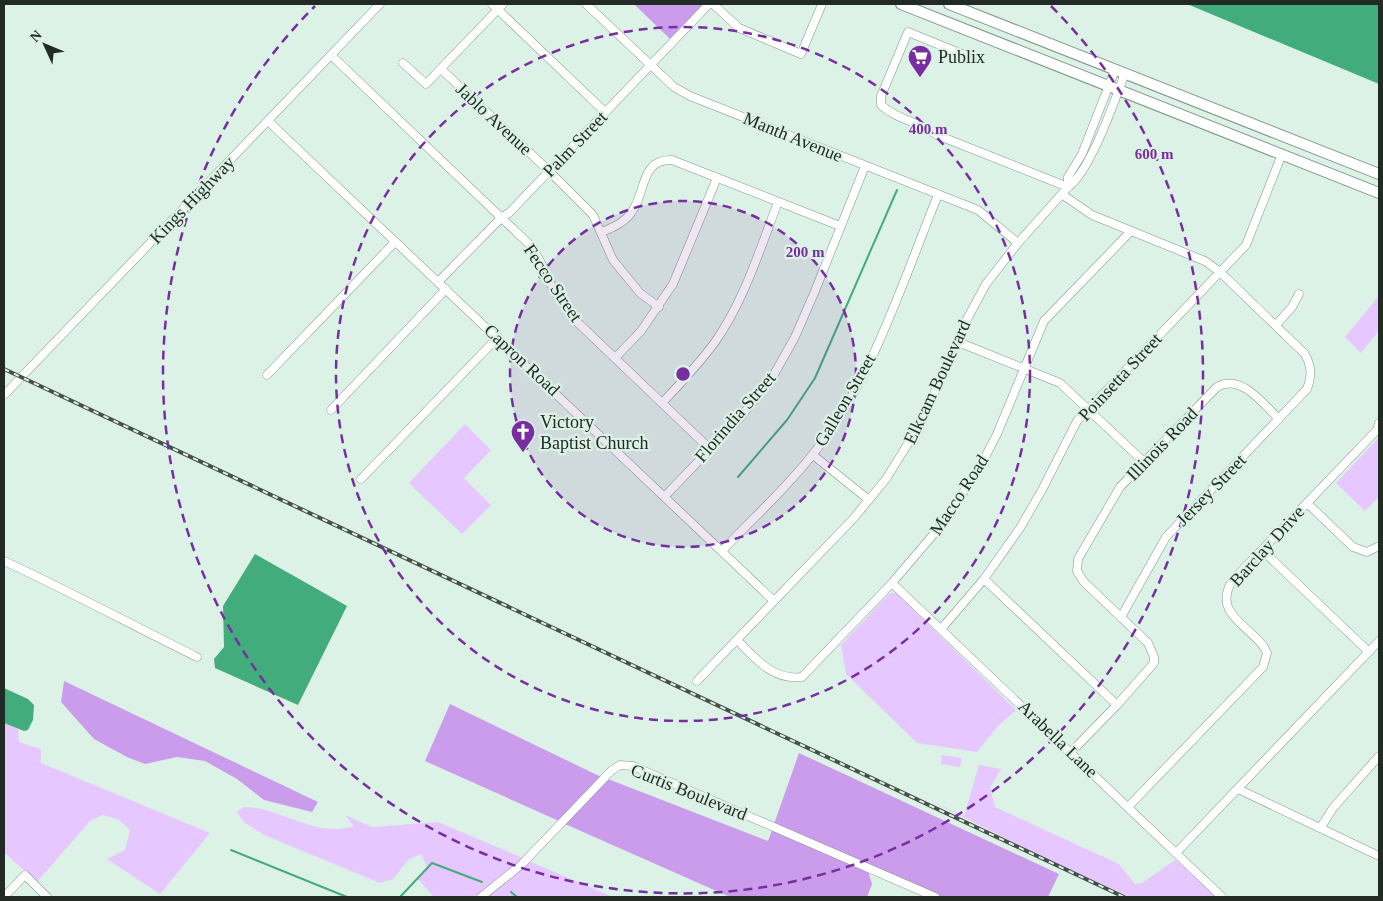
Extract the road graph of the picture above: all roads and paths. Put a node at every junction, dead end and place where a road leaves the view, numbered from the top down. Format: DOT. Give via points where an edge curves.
graph roads {
  1 [pos="380,4"];
  2 [pos="586,4"];
  3 [pos="711,4"];
  4 [pos="822,4"];
  5 [pos="902,4"];
  6 [pos="949,4"];
  7 [pos="497,6"];
  8 [pos="331,55"];
  9 [pos="972,58"];
  10 [pos="403,63"];
  11 [pos="650,65"];
  12 [pos="441,69"];
  13 [pos="1120,72"];
  14 [pos="1114,88"];
  15 [pos="605,112"];
  16 [pos="268,121"];
  17 [pos="1308,146"];
  18 [pos="1282,154"];
  19 [pos="865,166"];
  20 [pos="549,171"];
  21 [pos="1379,174"];
  22 [pos="717,178"];
  23 [pos="1068,187"];
  24 [pos="1379,193"];
  25 [pos="938,195"];
  26 [pos="1062,195"];
  27 [pos="778,202"];
  28 [pos="502,217"];
  29 [pos="840,226"];
  30 [pos="1131,231"];
  31 [pos="602,232"];
  32 [pos="395,242"];
  33 [pos="1018,243"];
  34 [pos="1220,272"];
  35 [pos="438,282"];
  36 [pos="446,289"];
  37 [pos="1299,294"];
  38 [pos="659,307"];
  39 [pos="1276,325"];
  40 [pos="498,337"];
  41 [pos="958,342"];
  42 [pos="615,358"];
  43 [pos="1026,368"];
  44 [pos="268,375"];
  45 [pos="4,395"];
  46 [pos="662,403"];
  47 [pos="1088,409"];
  48 [pos="331,410"];
  49 [pos="1279,419"];
  50 [pos="1379,423"];
  51 [pos="710,449"];
  52 [pos="813,455"];
  53 [pos="1144,462"];
  54 [pos="361,479"];
  55 [pos="665,496"];
  56 [pos="869,500"];
  57 [pos="1307,503"];
  58 [pos="1379,546"];
  59 [pos="1262,550"];
  60 [pos="722,551"];
  61 [pos="4,561"];
  62 [pos="984,579"];
  63 [pos="892,583"];
  64 [pos="774,601"];
  65 [pos="1121,617"];
  66 [pos="942,628"];
  67 [pos="737,640"];
  68 [pos="1379,642"];
  69 [pos="1369,652"];
  70 [pos="197,657"];
  71 [pos="696,681"];
  72 [pos="1118,705"];
  73 [pos="1071,752"];
  74 [pos="1379,756"];
  75 [pos="1238,789"];
  76 [pos="1128,807"];
  77 [pos="1321,827"];
  78 [pos="1176,853"];
  79 [pos="1379,856"];
  80 [pos="4,897"];
  81 [pos="47,897"];
  82 [pos="481,897"];
  83 [pos="935,897"];
  84 [pos="1222,897"];
  1 -- 8 [label="street, Kings Highway"];
  2 -- 11 [label="street, Manth Avenue"];
  3 -- 4 [label="street" via="739,28 801,54"];
  3 -- 11 [label="street, Palm Street"];
  5 -- 14 [label="main road"];
  6 -- 13 [label="main road"];
  7 -- 12 [label="street"];
  7 -- 15 [label="street"];
  8 -- 16 [label="street, Kings Highway"];
  8 -- 28 [label="street, Fecco Street"];
  9 -- 23 [label="street" via="908,32 881,96 881,105 889,112 937,134"];
  10 -- 12 [label="street" via="426,84"];
  11 -- 15 [label="street, Palm Street"];
  11 -- 19 [label="street, Manth Avenue" via="674,87 690,96"];
  12 -- 20 [label="street, Jablo Avenue"];
  13 -- 14 [label="street, Elkcam Boulevard"];
  13 -- 17 [label="main road"];
  14 -- 18 [label="main road"];
  14 -- 23 [label="street, Elkcam Boulevard" via="1085,167 1077,181"];
  15 -- 20 [label="street, Palm Street"];
  16 -- 32 [label="street, Capron Road"];
  16 -- 45 [label="street, Kings Highway"];
  17 -- 18 [label="main road" via="1290,148"];
  17 -- 21 [label="main road"];
  18 -- 24 [label="main road"];
  18 -- 34 [label="street, Poinsetta Street" via="1246,245"];
  19 -- 25 [label="street, Manth Avenue"];
  19 -- 29 [label="street, Florindia Street"];
  20 -- 28 [label="street, Palm Street"];
  20 -- 31 [label="street, Jablo Avenue" via="593,215"];
  22 -- 27 [label="street"];
  22 -- 31 [label="street" via="672,160 656,162 634,209 627,218"];
  22 -- 38 [label="street" via="684,260"];
  23 -- 26 [label="street, Elkcam Boulevard"];
  25 -- 33 [label="street, Manth Avenue" via="978,210"];
  25 -- 52 [label="street, Galleon Street" via="864,374"];
  26 -- 30 [label="street" via="1092,215"];
  26 -- 33 [label="street, Elkcam Boulevard"];
  27 -- 29 [label="street"];
  27 -- 46 [label="street" via="733,312 710,348"];
  28 -- 35 [label="street, Palm Street"];
  28 -- 42 [label="street, Fecco Street" via="531,246 553,289 574,319"];
  29 -- 51 [label="street, Florindia Street" via="795,337 772,378"];
  30 -- 34 [label="street" via="1205,261"];
  30 -- 43 [label="street, Macco Road" via="1044,321"];
  31 -- 38 [label="street, Jablo Avenue" via="613,260 640,293"];
  32 -- 35 [label="street, Capron Road"];
  32 -- 44 [label="street"];
  33 -- 41 [label="street, Elkcam Boulevard" via="986,284"];
  34 -- 39 [label="street"];
  34 -- 47 [label="street, Poinsetta Street"];
  35 -- 36 [label="street, Capron Road"];
  36 -- 40 [label="street, Capron Road"];
  36 -- 48 [label="street"];
  37 -- 39 [label="street"];
  38 -- 42 [label="street"];
  39 -- 49 [label="street, Jersey Street" via="1309,360 1311,371 1307,388"];
  40 -- 54 [label="street"];
  40 -- 55 [label="street, Capron Road"];
  41 -- 43 [label="street"];
  41 -- 56 [label="street, Elkcam Boulevard" via="922,421"];
  42 -- 46 [label="street, Fecco Street"];
  43 -- 47 [label="street" via="1060,382"];
  43 -- 63 [label="street, Macco Road" via="997,434 960,499 928,543"];
  46 -- 51 [label="street, Fecco Street"];
  47 -- 53 [label="street"];
  47 -- 62 [label="street, Poinsetta Street" via="1077,421 1042,490"];
  49 -- 53 [label="street, Illinois Road" via="1244,387 1232,382 1224,383"];
  49 -- 65 [label="street, Jersey Street" via="1166,537"];
  50 -- 57 [label="street, Barclay Drive" via="1377,430"];
  51 -- 55 [label="street, Florindia Street"];
  52 -- 56 [label="street"];
  52 -- 60 [label="street, Galleon Street"];
  53 -- 65 [label="street, Illinois Road" via="1113,497 1078,559 1077,570 1084,582"];
  55 -- 60 [label="street, Capron Road"];
  56 -- 64 [label="street, Elkcam Boulevard"];
  57 -- 58 [label="street" via="1353,547 1367,552"];
  57 -- 59 [label="street, Barclay Drive"];
  59 -- 69 [label="street"];
  59 -- 76 [label="street, Barclay Drive" via="1232,581 1226,597 1230,612 1264,646 1267,653 1263,667"];
  60 -- 64 [label="street, Capron Road"];
  61 -- 70 [label="street" via="78,595"];
  62 -- 66 [label="street, Poinsetta Street"];
  62 -- 72 [label="street"];
  63 -- 66 [label="street, Arabella Lane"];
  63 -- 67 [label="street, Macco Road" via="802,677 787,678 766,668"];
  64 -- 67 [label="street, Elkcam Boulevard"];
  65 -- 72 [label="street" via="1148,643 1154,657 1152,668"];
  66 -- 73 [label="street, Arabella Lane"];
  67 -- 71 [label="street, Elkcam Boulevard"];
  68 -- 69 [label="street"];
  69 -- 75 [label="street"];
  72 -- 73 [label="street"];
  73 -- 76 [label="street, Arabella Lane"];
  74 -- 77 [label="street" via="1333,808"];
  75 -- 77 [label="street"];
  75 -- 78 [label="street"];
  76 -- 78 [label="street, Arabella Lane"];
  77 -- 79 [label="street"];
  78 -- 84 [label="street, Arabella Lane"];
  80 -- 81 [label="street" via="25,875"];
  82 -- 83 [label="street, Curtis Boulevard" via="522,864 620,765 633,766"];
}
